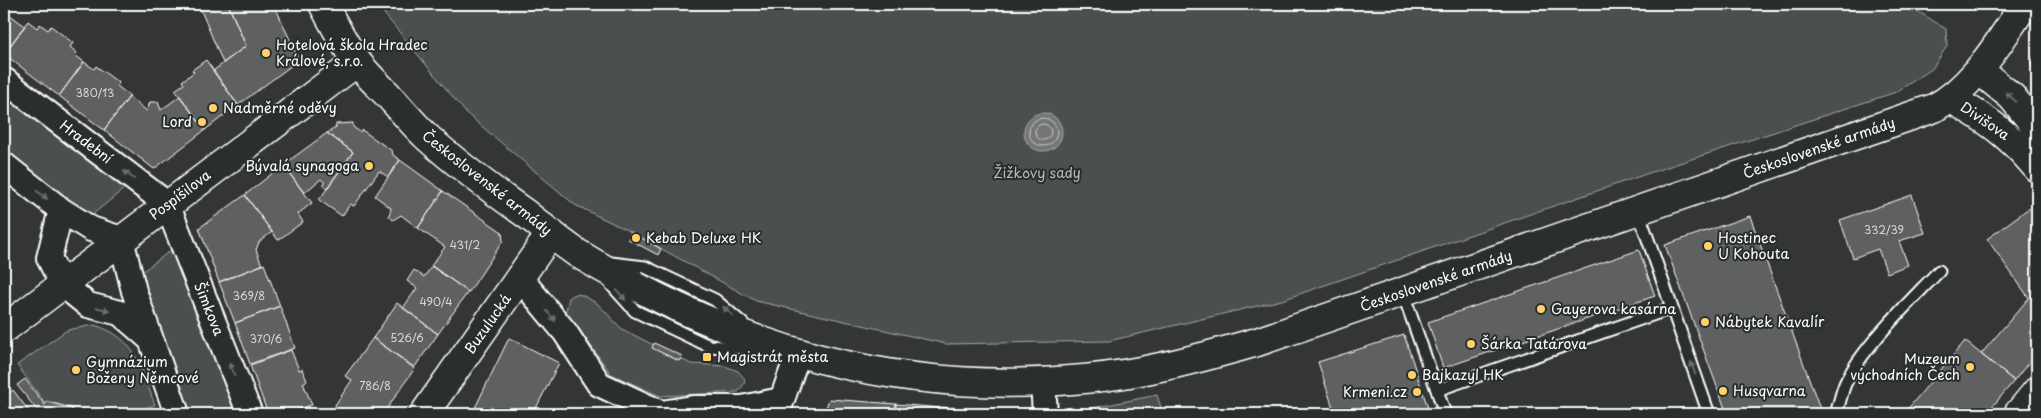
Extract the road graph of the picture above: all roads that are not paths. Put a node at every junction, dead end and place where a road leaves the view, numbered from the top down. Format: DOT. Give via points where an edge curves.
graph roads {
  1 [pos="323,4"];
  2 [pos="2025,4"];
  3 [pos="357,62"];
  4 [pos="1979,70"];
  5 [pos="4,80"];
  6 [pos="1951,99"];
  7 [pos="2037,128"];
  8 [pos="4,165"];
  9 [pos="2037,168"];
  10 [pos="167,204"];
  11 [pos="61,210"];
  12 [pos="1638,211"];
  13 [pos="551,234"];
  14 [pos="121,239"];
  15 [pos="1939,271"];
  16 [pos="520,278"];
  17 [pos="62,284"];
  18 [pos="1403,293"];
  19 [pos="1672,308"];
  20 [pos="4,329"];
  21 [pos="150,339"];
  22 [pos="783,349"];
  23 [pos="1043,383"];
  24 [pos="1437,390"];
  25 [pos="2037,391"];
  26 [pos="779,407"];
  27 [pos="177,414"];
  28 [pos="250,414"];
  29 [pos="424,414"];
  30 [pos="1045,414"];
  31 [pos="1445,414"];
  32 [pos="1709,414"];
  33 [pos="1836,414"];
  34 [pos="2018,414"];
  1 -- 3 [label="street, Československé armády"];
  2 -- 4 [label="street, Československé armády"];
  3 -- 10 [label="street, Pospíšilova"];
  3 -- 13 [label="street, Československé armády" via="426,136"];
  4 -- 6 [label="street, Československé armády"];
  7 -- 4 [label="street, one-way" via="2012,97"];
  10 -- 5 [label="street, Hradební, one-way"];
  6 -- 9 [label="street, Divišova" via="1994,124 2017,143"];
  6 -- 12 [label="street, Československé armády" via="1934,108"];
  8 -- 11 [label="street, one-way"];
  10 -- 14 [label="street, Pospíšilova"];
  28 -- 10 [label="street, Šimkova, one-way"];
  11 -- 14 [label="street" via="91,228"];
  11 -- 17 [label="street" via="49,258"];
  12 -- 18 [label="street, Československé armády"];
  12 -- 19 [label="lane"];
  13 -- 16 [label="street, Buzulucká"];
  13 -- 22 [label="street, Československé armády" via="670,304"];
  14 -- 17 [label="street, Pospíšilova"];
  14 -- 21 [label="street"];
  15 -- 33 [label="lane" via="1852,371"];
  16 -- 26 [label="street, one-way" via="564,332 599,384 661,413 693,408"];
  16 -- 29 [label="street, Buzulucká"];
  17 -- 20 [label="street, Pospíšilova"];
  17 -- 21 [label="street, one-way" via="88,305 120,313"];
  18 -- 23 [label="street, Československé armády" via="1289,333 1226,351 1135,372"];
  18 -- 24 [label="lane"];
  19 -- 24 [label="lane"];
  32 -- 19 [label="lane, one-way"];
  21 -- 27 [label="street"];
  22 -- 23 [label="street, Československé armády" via="844,367 892,374 994,383"];
  22 -- 26 [label="street"];
  23 -- 30 [label="street"];
  24 -- 31 [label="lane"];
  25 -- 34 [label="street"];
}
